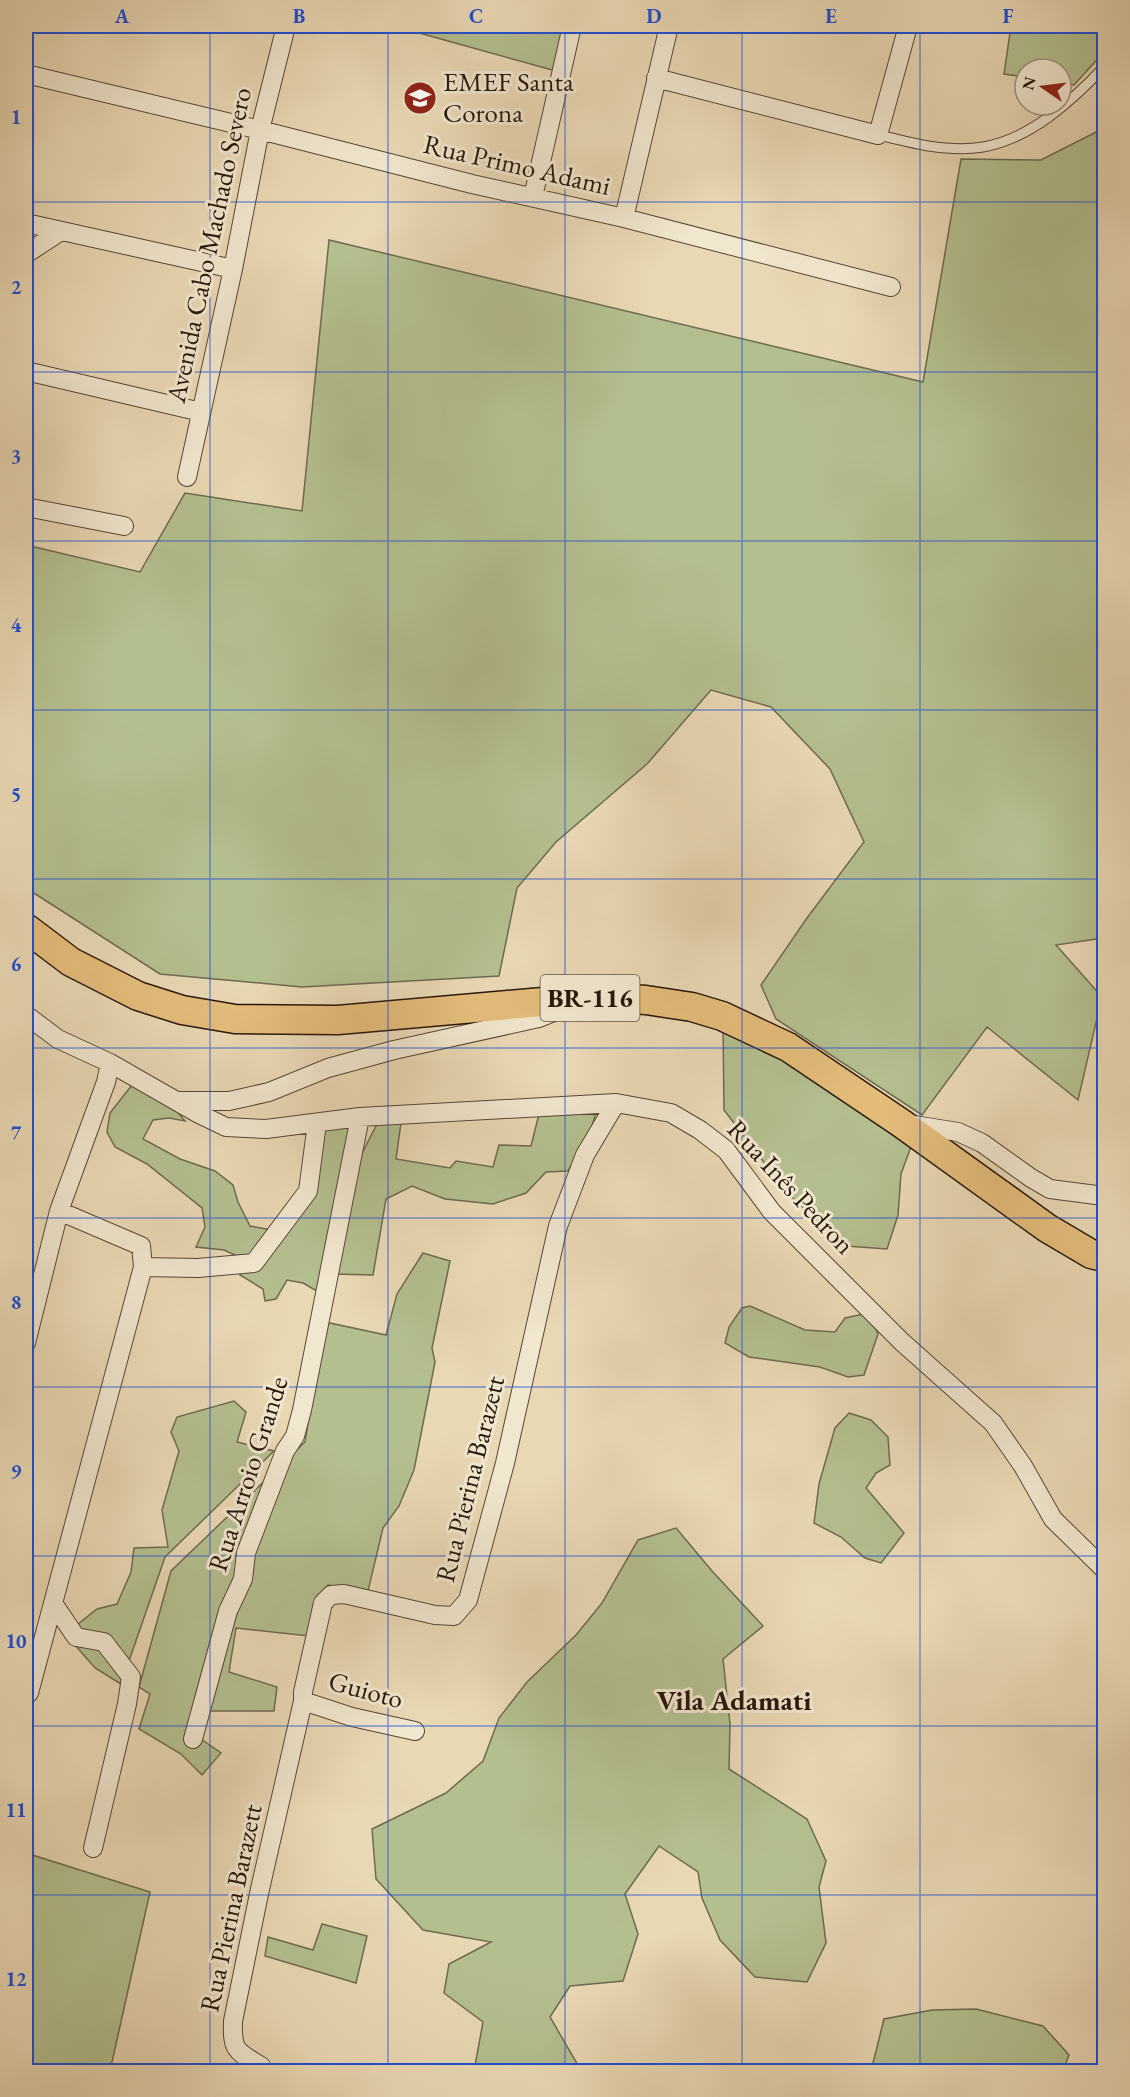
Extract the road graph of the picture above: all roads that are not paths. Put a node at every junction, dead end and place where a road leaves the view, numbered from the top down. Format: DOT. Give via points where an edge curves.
graph roads {
  1 [pos="286,26"];
  2 [pos="572,26"];
  3 [pos="669,26"];
  4 [pos="908,26"];
  5 [pos="1104,67"];
  6 [pos="26,74"];
  7 [pos="656,78"];
  8 [pos="260,130"];
  9 [pos="878,135"];
  10 [pos="533,197"];
  11 [pos="624,218"];
  12 [pos="26,223"];
  13 [pos="61,231"];
  14 [pos="26,254"];
  15 [pos="233,269"];
  16 [pos="891,287"];
  17 [pos="26,371"];
  18 [pos="201,412"];
  19 [pos="187,477"];
  20 [pos="26,507"];
  21 [pos="124,526"];
  22 [pos="26,928"];
  23 [pos="587,998"];
  24 [pos="26,1016"];
  25 [pos="110,1063"];
  26 [pos="177,1101"];
  27 [pos="616,1103"];
  28 [pos="360,1117"];
  29 [pos="901,1123"];
  30 [pos="317,1124"];
  31 [pos="1104,1196"];
  32 [pos="59,1211"];
  33 [pos="1104,1257"];
  34 [pos="143,1267"];
  35 [pos="26,1343"];
  36 [pos="1104,1569"];
  37 [pos="53,1603"];
  38 [pos="29,1693"];
  39 [pos="303,1701"];
  40 [pos="415,1731"];
  41 [pos="193,1739"];
  42 [pos="93,1848"];
  43 [pos="261,2066"];
  1 -- 8 [label="street, Avenida Cabo Machado Severo"];
  2 -- 10 [label="street"];
  3 -- 7 [label="street"];
  4 -- 9 [label="street"];
  5 -- 9 [label="lane" via="1041,122 1014,137 982,147 944,148"];
  6 -- 8 [label="street, Rua Primo Adami"];
  7 -- 9 [label="street"];
  7 -- 11 [label="street"];
  8 -- 10 [label="street, Rua Primo Adami"];
  8 -- 15 [label="street, Avenida Cabo Machado Severo"];
  10 -- 11 [label="street, Rua Primo Adami"];
  11 -- 16 [label="street, Rua Primo Adami"];
  12 -- 13 [label="street"];
  13 -- 14 [label="street"];
  13 -- 15 [label="street"];
  15 -- 18 [label="street, Avenida Cabo Machado Severo"];
  17 -- 18 [label="street"];
  18 -- 19 [label="street, Avenida Cabo Machado Severo"];
  20 -- 21 [label="street"];
  22 -- 23 [label="main road, BR-116" via="71,962 138,996 182,1010 235,1019 338,1020"];
  23 -- 26 [label="street, Rua Inês Pedron" via="539,1018 328,1068 269,1092 229,1101"];
  23 -- 29 [label="main road, BR-116" via="646,1000 722,1016 789,1047"];
  24 -- 25 [label="street, Rua Inês Pedron" via="58,1039"];
  25 -- 26 [label="street, Rua Inês Pedron"];
  25 -- 32 [label="street"];
  26 -- 30 [label="street, Rua Inês Pedron" via="226,1127 266,1129"];
  27 -- 28 [label="street, Rua Inês Pedron"];
  27 -- 36 [label="street, Rua Inês Pedron" via="671,1113 726,1150 772,1212 902,1342 993,1424 1053,1519"];
  27 -- 39 [label="street, Rua Pierina Barazett" via="585,1155 558,1226 505,1463 468,1600 454,1616 344,1594 331,1595 323,1603"];
  28 -- 30 [label="street, Rua Inês Pedron"];
  28 -- 41 [label="street, Rua Arroio Grande" via="302,1410 246,1553 243,1579 228,1611"];
  29 -- 31 [label="street" via="958,1132 982,1143 1050,1189"];
  29 -- 33 [label="main road, BR-116" via="1047,1228 1091,1254"];
  30 -- 34 [label="street" via="308,1191 254,1263"];
  32 -- 34 [label="street" via="141,1246"];
  32 -- 35 [label="street"];
  34 -- 37 [label="street"];
  37 -- 38 [label="street"];
  37 -- 42 [label="street" via="76,1636 104,1642 131,1677"];
  39 -- 40 [label="street, Guioto"];
  39 -- 43 [label="street, Rua Pierina Barazett" via="233,2021 232,2042 240,2053"];
}
